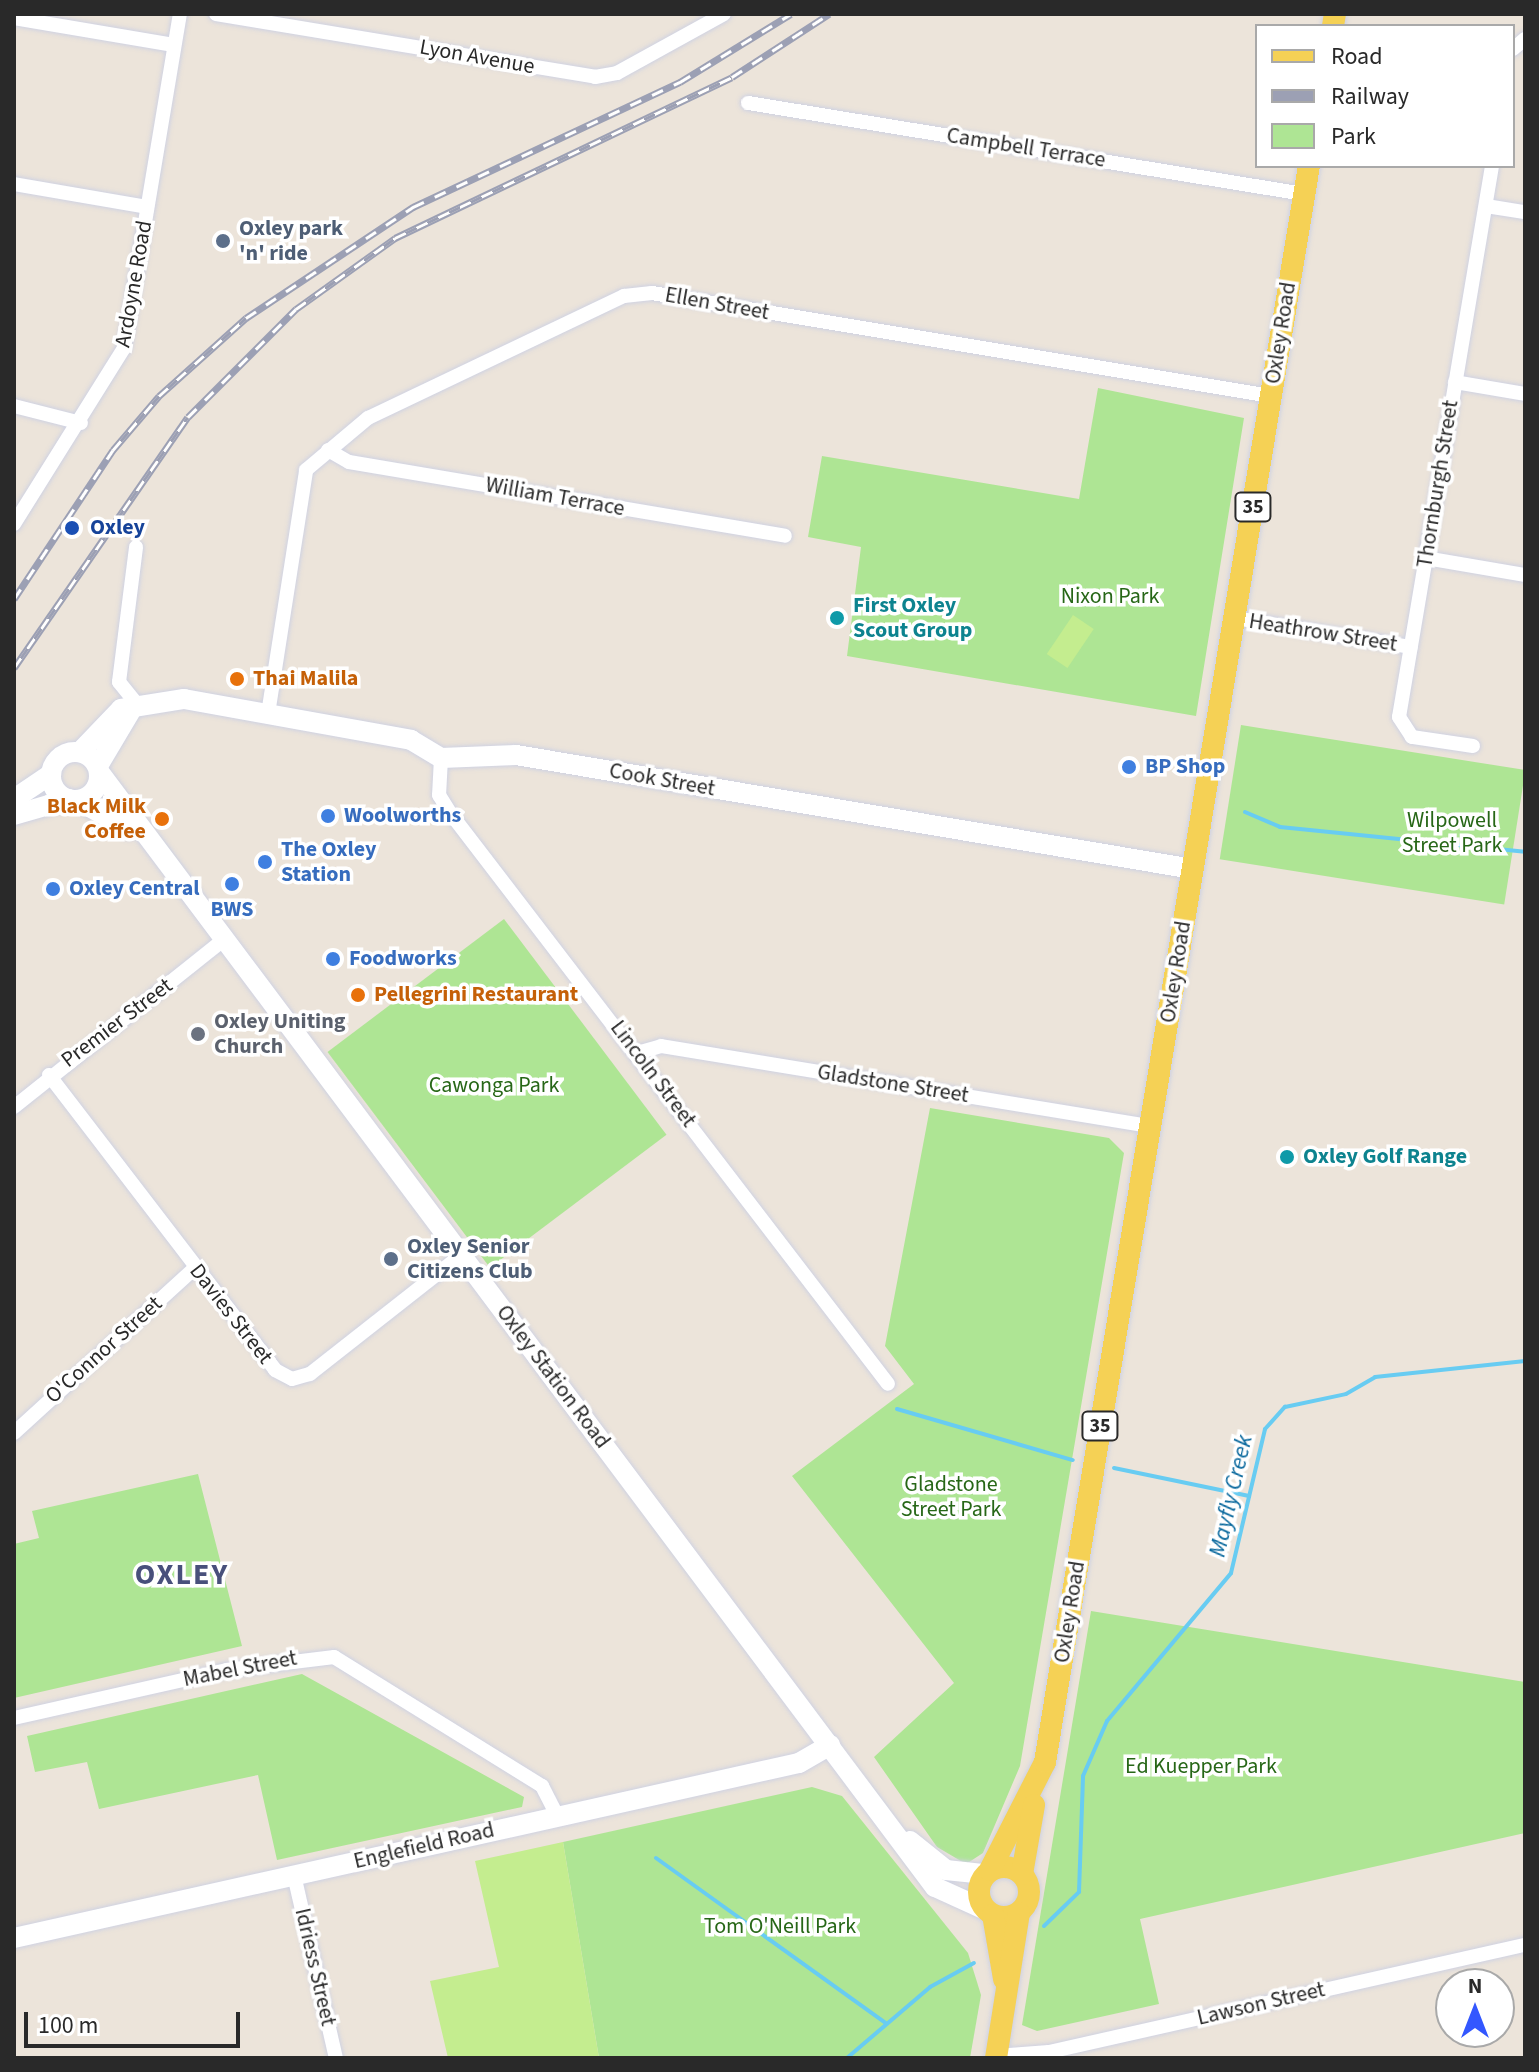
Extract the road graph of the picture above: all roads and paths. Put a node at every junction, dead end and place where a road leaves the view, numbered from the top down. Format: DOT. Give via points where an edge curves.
graph roads {
  1 [pos="180,14"];
  2 [pos="216,14"];
  3 [pos="724,14"];
  4 [pos="14,18"];
  5 [pos="174,45"];
  6 [pos="748,103"];
  7 [pos="1309,168"];
  8 [pos="1492,168"];
  9 [pos="14,184"];
  10 [pos="1304,194"];
  11 [pos="1486,206"];
  12 [pos="147,207"];
  13 [pos="1525,212"];
  14 [pos="1455,382"];
  15 [pos="1525,394"];
  16 [pos="1271,396"];
  17 [pos="14,406"];
  18 [pos="81,423"];
  19 [pos="328,450"];
  20 [pos="14,524"];
  21 [pos="785,536"];
  22 [pos="136,547"];
  23 [pos="1426,558"];
  24 [pos="1525,575"];
  25 [pos="1235,618"];
  26 [pos="1411,647"];
  27 [pos="136,703"];
  28 [pos="268,714"];
  29 [pos="1473,746"];
  30 [pos="80,752"];
  31 [pos="441,758"];
  32 [pos="99,770"];
  33 [pos="51,774"];
  34 [pos="14,799"];
  35 [pos="73,800"];
  36 [pos="14,815"];
  37 [pos="155,854"];
  38 [pos="1193,869"];
  39 [pos="222,941"];
  40 [pos="637,1053"];
  41 [pos="49,1075"];
  42 [pos="14,1107"];
  43 [pos="1151,1126"];
  44 [pos="461,1255"];
  45 [pos="195,1268"];
  46 [pos="888,1384"];
  47 [pos="14,1433"];
  48 [pos="14,1718"];
  49 [pos="830,1745"];
  50 [pos="1038,1777"];
  51 [pos="558,1817"];
  52 [pos="892,1825"];
  53 [pos="988,1872"];
  54 [pos="1022,1874"];
  55 [pos="294,1875"];
  56 [pos="989,1913"];
  57 [pos="1019,1913"];
  58 [pos="14,1938"];
  59 [pos="1525,1945"];
  60 [pos="1004,1979"];
  61 [pos="996,2057"];
  62 [pos="336,2058"];
  1 -- 5 [label="street, Ardoyne Road"];
  2 -- 3 [label="street, Lyon Avenue" via="595,77 617,73"];
  4 -- 5 [label="street"];
  5 -- 12 [label="street, Ardoyne Road"];
  6 -- 10 [label="street, Campbell Terrace"];
  7 -- 10 [label="main road, Oxley Road / 35"];
  8 -- 11 [label="street, Thornburgh Street"];
  9 -- 12 [label="street"];
  10 -- 16 [label="main road, Oxley Road / 35"];
  11 -- 13 [label="street"];
  11 -- 14 [label="street, Thornburgh Street"];
  12 -- 18 [label="street, Ardoyne Road" via="124,348"];
  14 -- 15 [label="street"];
  14 -- 23 [label="street, Thornburgh Street"];
  16 -- 19 [label="street, Ellen Street" via="652,293 624,296 368,418"];
  16 -- 25 [label="main road, Oxley Road / 35"];
  17 -- 18 [label="street"];
  18 -- 20 [label="street, Ardoyne Road"];
  19 -- 21 [label="street, William Terrace" via="349,462"];
  19 -- 28 [label="street, Ellen Street" via="303,480"];
  22 -- 27 [label="street" via="119,682"];
  23 -- 24 [label="street"];
  23 -- 26 [label="street, Thornburgh Street"];
  25 -- 26 [label="street, Heathrow Street"];
  25 -- 38 [label="main road, Oxley Road / 35"];
  26 -- 29 [label="street, Thornburgh Street" via="1402,729 1412,737"];
  27 -- 28 [label="main road" via="184,699"];
  27 -- 30 [label="main road" via="110,717"];
  27 -- 32 [label="main road"];
  28 -- 31 [label="main road" via="411,740"];
  30 -- 32 [label="main road"];
  30 -- 33 [label="main road" via="57,759"];
  31 -- 38 [label="main road, Cook Street" via="516,755"];
  31 -- 40 [label="street, Lincoln Street" via="439,795 451,814"];
  32 -- 35 [label="main road" via="96,788"];
  32 -- 37 [label="main road, Oxley Station Road"];
  33 -- 34 [label="main road"];
  33 -- 35 [label="main road"];
  35 -- 36 [label="main road"];
  35 -- 37 [label="main road, Oxley Station Road" via="112,816"];
  37 -- 39 [label="main road, Oxley Station Road"];
  38 -- 43 [label="main road, Oxley Road / 35"];
  39 -- 41 [label="street, Premier Street"];
  39 -- 44 [label="main road, Oxley Station Road"];
  40 -- 43 [label="street, Gladstone Street" via="661,1046"];
  40 -- 46 [label="street, Lincoln Street"];
  41 -- 42 [label="street, Premier Street"];
  41 -- 45 [label="street, Davies Street"];
  43 -- 50 [label="main road, Oxley Road / 35"];
  44 -- 45 [label="street, Davies Street" via="310,1374 292,1379 275,1370"];
  44 -- 49 [label="main road, Oxley Station Road"];
  45 -- 47 [label="street, O'Connor Street"];
  48 -- 51 [label="street, Mabel Street" via="227,1670 334,1657 542,1786"];
  49 -- 51 [label="main road, Englefield Road" via="799,1763"];
  49 -- 52 [label="main road, Oxley Station Road"];
  50 -- 53 [label="main road, Oxley Road / 35"];
  50 -- 54 [label="main road, Oxley Road / 35"];
  51 -- 55 [label="main road, Englefield Road"];
  52 -- 53 [label="main road, Oxley Station Road" via="946,1870"];
  52 -- 56 [label="main road, Oxley Station Road" via="935,1887"];
  53 -- 54 [label="main road" via="1007,1867"];
  53 -- 56 [label="main road, 35" via="978,1892"];
  54 -- 57 [label="main road, 35" via="1029,1890"];
  55 -- 58 [label="main road, Englefield Road"];
  55 -- 62 [label="street, Idriess Street"];
  56 -- 57 [label="main road"];
  56 -- 60 [label="main road, 35"];
  57 -- 60 [label="main road, 35"];
  59 -- 61 [label="street, Lawson Street" via="1049,2052"];
  60 -- 61 [label="main road, 35"];
}
